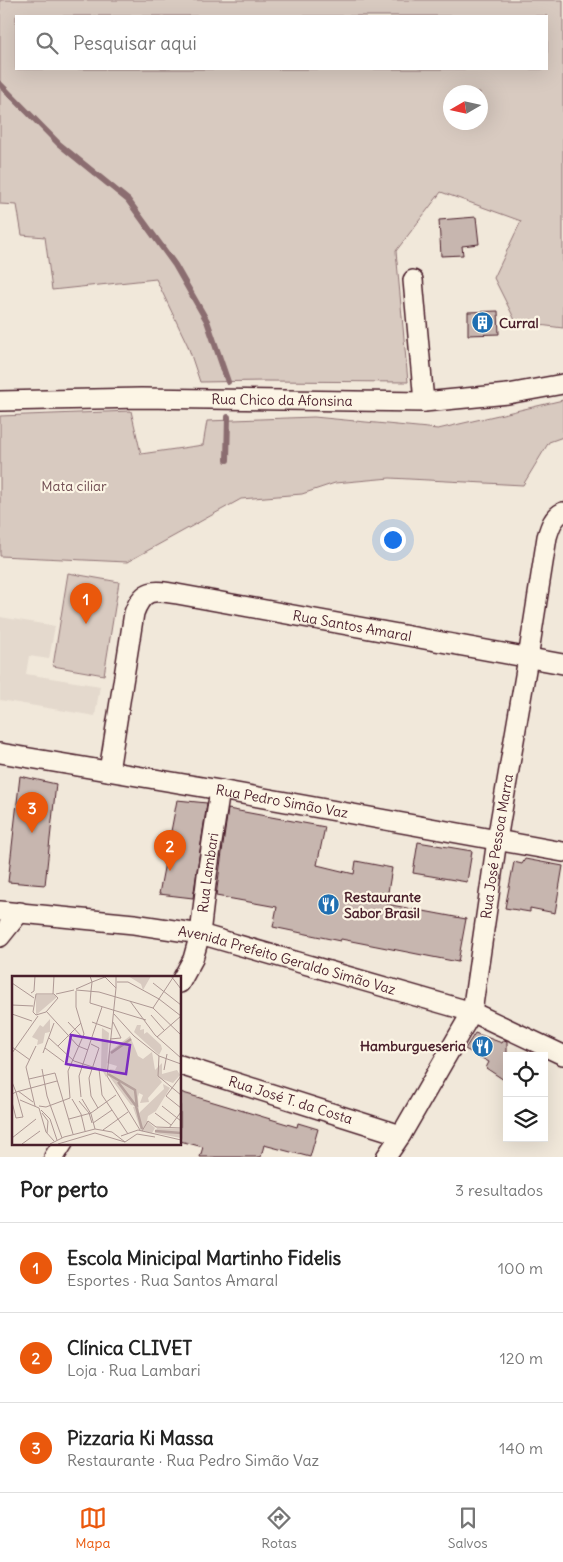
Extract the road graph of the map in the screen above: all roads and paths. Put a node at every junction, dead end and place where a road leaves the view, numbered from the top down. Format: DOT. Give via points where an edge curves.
graph roads {
  1 [pos="413,280"];
  2 [pos="563,384"];
  3 [pos="0,402"];
  4 [pos="424,402"];
  5 [pos="560,514"];
  6 [pos="528,658"];
  7 [pos="563,664"];
  8 [pos="0,753"];
  9 [pos="109,771"];
  10 [pos="220,790"];
  11 [pos="497,840"];
  12 [pos="563,852"];
  13 [pos="0,911"];
  14 [pos="20,912"];
  15 [pos="200,934"];
  16 [pos="0,937"];
  17 [pos="181,981"];
  18 [pos="472,1012"];
  19 [pos="563,1055"];
  20 [pos="181,1065"];
  21 [pos="401,1135"];
  22 [pos="62,1144"];
  23 [pos="54,1157"];
  24 [pos="386,1157"];
  1 -- 4 [label="street"];
  2 -- 4 [label="street, Rua Chico da Afonsina" via="508,394"];
  3 -- 4 [label="street, Rua Chico da Afonsina" via="141,398"];
  5 -- 6 [label="street, Rua José Pessoa Marra" via="547,537"];
  6 -- 7 [label="street, Rua Santos Amaral"];
  6 -- 9 [label="street, Rua Santos Amaral" via="177,594 149,592 142,596 134,613"];
  6 -- 11 [label="street, Rua José Pessoa Marra"];
  8 -- 9 [label="street, Rua Pedro Simão Vaz"];
  9 -- 10 [label="street, Rua Pedro Simão Vaz"];
  10 -- 11 [label="street, Rua Pedro Simão Vaz"];
  10 -- 15 [label="street, Rua Lambari"];
  11 -- 12 [label="street, Rua Pedro Simão Vaz"];
  11 -- 18 [label="street, Rua José Pessoa Marra"];
  13 -- 14 [label="street, Avenida Prefeito Geraldo Simão Vaz"];
  14 -- 15 [label="street, Avenida Prefeito Geraldo Simão Vaz"];
  14 -- 16 [label="street"];
  15 -- 17 [label="street, Rua Lambari" via="193,959"];
  15 -- 18 [label="street, Avenida Prefeito Geraldo Simão Vaz"];
  18 -- 19 [label="street, Avenida Prefeito Geraldo Simão Vaz"];
  18 -- 21 [label="street, Rua José Pessoa Marra"];
  20 -- 21 [label="street, Rua José T. da Costa"];
  21 -- 24 [label="street, Rua José Pessoa Marra"];
  22 -- 23 [label="street"];
}
